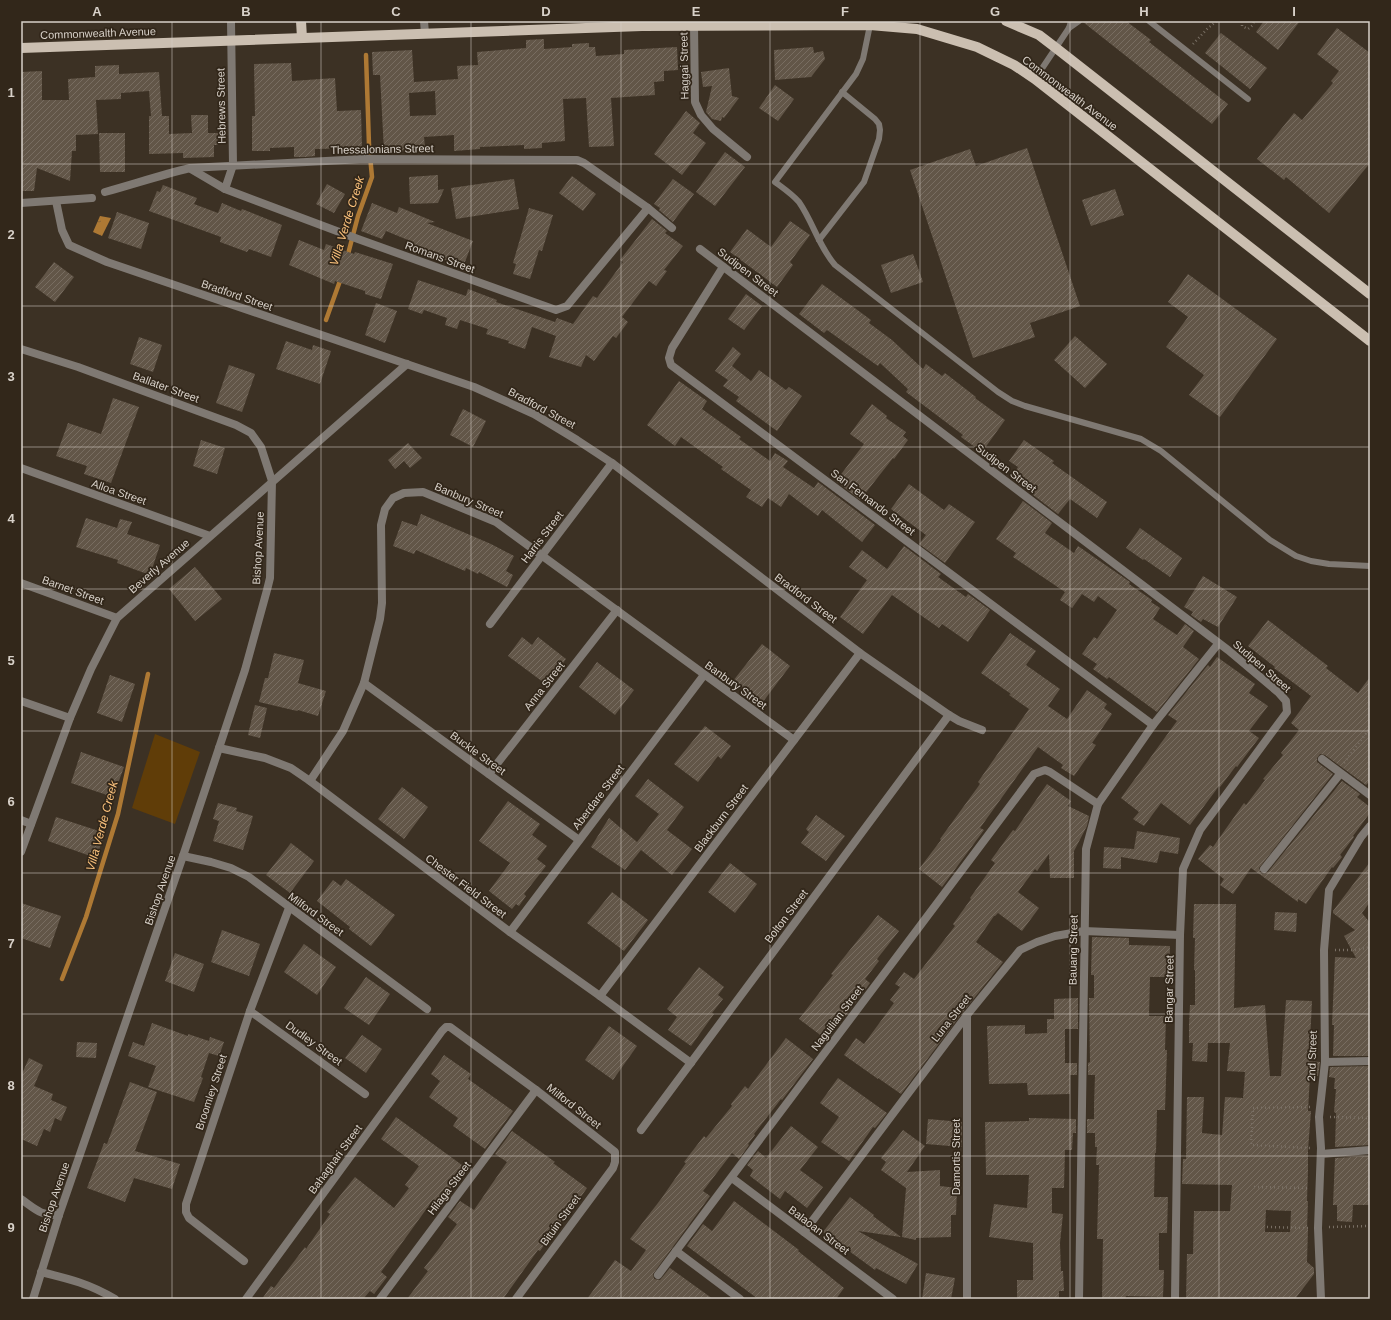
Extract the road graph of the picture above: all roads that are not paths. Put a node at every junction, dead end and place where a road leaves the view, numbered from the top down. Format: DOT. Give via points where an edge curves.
graph roads {
  1 [pos="231,21"];
  2 [pos="301,21"];
  3 [pos="424,21"];
  4 [pos="1006,21"];
  5 [pos="1071,21"];
  6 [pos="1079,21"];
  7 [pos="1149,21"];
  8 [pos="694,25"];
  9 [pos="870,25"];
  10 [pos="1069,28"];
  11 [pos="425,33"];
  12 [pos="302,38"];
  13 [pos="232,41"];
  14 [pos="21,48"];
  15 [pos="1056,48"];
  16 [pos="1035,79"];
  17 [pos="842,92"];
  18 [pos="1248,99"];
  19 [pos="747,157"];
  20 [pos="233,165"];
  21 [pos="190,168"];
  22 [pos="226,189"];
  23 [pos="105,192"];
  24 [pos="92,198"];
  25 [pos="56,201"];
  26 [pos="21,203"];
  27 [pos="648,208"];
  28 [pos="672,228"];
  29 [pos="819,240"];
  30 [pos="700,249"];
  31 [pos="723,267"];
  32 [pos="1370,294"];
  33 [pos="1370,341"];
  34 [pos="21,349"];
  35 [pos="407,364"];
  36 [pos="612,463"];
  37 [pos="21,468"];
  38 [pos="272,481"];
  39 [pos="210,536"];
  40 [pos="542,555"];
  41 [pos="1370,566"];
  42 [pos="21,583"];
  43 [pos="617,610"];
  44 [pos="118,618"];
  45 [pos="490,624"];
  46 [pos="1218,644"];
  47 [pos="860,653"];
  48 [pos="704,675"];
  49 [pos="364,683"];
  50 [pos="21,701"];
  51 [pos="1287,712"];
  52 [pos="949,715"];
  53 [pos="70,718"];
  54 [pos="1153,725"];
  55 [pos="982,730"];
  56 [pos="794,740"];
  57 [pos="219,748"];
  58 [pos="1322,759"];
  59 [pos="1339,773"];
  60 [pos="489,774"];
  61 [pos="310,781"];
  62 [pos="1370,795"];
  63 [pos="1098,804"];
  64 [pos="21,820"];
  65 [pos="32,824"];
  66 [pos="1370,826"];
  67 [pos="579,840"];
  68 [pos="21,852"];
  69 [pos="183,856"];
  70 [pos="1264,869"];
  71 [pos="289,908"];
  72 [pos="510,932"];
  73 [pos="1084,932"];
  74 [pos="1180,935"];
  75 [pos="600,996"];
  76 [pos="427,1009"];
  77 [pos="250,1011"];
  78 [pos="967,1015"];
  79 [pos="442,1031"];
  80 [pos="1370,1061"];
  81 [pos="1325,1062"];
  82 [pos="691,1063"];
  83 [pos="536,1090"];
  84 [pos="365,1094"];
  85 [pos="641,1130"];
  86 [pos="1370,1150"];
  87 [pos="1321,1151"];
  88 [pos="615,1152"];
  89 [pos="732,1178"];
  90 [pos="21,1199"];
  91 [pos="59,1215"];
  92 [pos="804,1232"];
  93 [pos="676,1250"];
  94 [pos="244,1261"];
  95 [pos="41,1272"];
  96 [pos="658,1275"];
  97 [pos="34,1299"];
  98 [pos="115,1299"];
  99 [pos="246,1299"];
  100 [pos="380,1299"];
  101 [pos="516,1299"];
  102 [pos="740,1299"];
  103 [pos="893,1299"];
  104 [pos="967,1299"];
  105 [pos="1079,1299"];
  106 [pos="1175,1299"];
  107 [pos="1321,1299"];
  1 -- 13 [label="street, Hebrews Street"];
  2 -- 12 [label="main road"];
  3 -- 11 [label="street"];
  4 -- 15 [label="main road" via="1039,35"];
  5 -- 10 [label="lane"];
  6 -- 10 [label="lane"];
  7 -- 18 [label="lane"];
  8 -- 9 [label="main road, Commonwealth Avenue"];
  8 -- 11 [label="main road, Commonwealth Avenue"];
  8 -- 19 [label="street, Haggai Street" via="695,102 701,116 713,129"];
  9 -- 16 [label="main road, Commonwealth Avenue" via="917,29 977,47 1014,65"];
  9 -- 17 [label="lane" via="863,59 856,74"];
  10 -- 15 [label="lane"];
  11 -- 12 [label="main road, Commonwealth Avenue"];
  12 -- 13 [label="main road, Commonwealth Avenue"];
  13 -- 14 [label="main road, Commonwealth Avenue"];
  13 -- 20 [label="street, Hebrews Street"];
  15 -- 16 [label="lane"];
  15 -- 32 [label="main road"];
  16 -- 33 [label="main road, Commonwealth Avenue"];
  17 -- 29 [label="lane" via="879,124 879,139 864,182"];
  17 -- 29 [label="lane" via="775,182 799,202"];
  20 -- 21 [label="street, Thessalonians Street"];
  20 -- 22 [label="street, Hebrews Street"];
  20 -- 27 [label="street, Thessalonians Street" via="364,159 577,160"];
  21 -- 22 [label="street, Romans Street"];
  21 -- 23 [label="street, Thessalonians Street"];
  22 -- 27 [label="street, Romans Street" via="556,310 567,306"];
  24 -- 25 [label="street"];
  25 -- 26 [label="street"];
  25 -- 35 [label="street, Bradford Street" via="62,230 69,245 107,262"];
  27 -- 28 [label="street"];
  29 -- 41 [label="lane" via="831,260 841,270 1012,401 1151,444 1270,540 1296,556 1329,564"];
  30 -- 31 [label="street, Sudipen Street"];
  31 -- 46 [label="street, Sudipen Street"];
  31 -- 54 [label="street, San Fernando Street" via="672,348 669,358 671,365"];
  34 -- 38 [label="street, Ballater Street" via="78,367 236,425 251,433 261,447"];
  35 -- 36 [label="street, Bradford Street" via="474,387 534,414"];
  35 -- 38 [label="street, Beverly Avenue"];
  36 -- 40 [label="street, Harris Street"];
  36 -- 47 [label="street, Bradford Street"];
  37 -- 39 [label="street, Alloa Street"];
  38 -- 39 [label="street, Beverly Avenue"];
  38 -- 57 [label="street, Bishop Avenue" via="270,578 245,670"];
  39 -- 44 [label="street, Beverly Avenue"];
  40 -- 43 [label="street, Banbury Street"];
  40 -- 45 [label="street, Harris Street"];
  40 -- 49 [label="street, Banbury Street" via="496,522 423,492 404,493 393,498 384,509 381,525 382,603"];
  42 -- 44 [label="street, Barnet Street"];
  43 -- 48 [label="street, Banbury Street"];
  43 -- 60 [label="street, Anna Street"];
  44 -- 53 [label="street, Beverly Avenue" via="91,669"];
  46 -- 51 [label="street, Sudipen Street" via="1279,693 1286,701"];
  46 -- 54 [label="street, Bauang Street"];
  47 -- 52 [label="street, Bradford Street"];
  47 -- 56 [label="street, Blackburn Street"];
  48 -- 56 [label="street, Banbury Street"];
  48 -- 67 [label="street, Aberdare Street"];
  49 -- 60 [label="street, Buckle Street"];
  49 -- 61 [label="street, Banbury Street" via="344,731"];
  50 -- 53 [label="street"];
  51 -- 74 [label="street, Bangar Street" via="1200,830 1183,869"];
  52 -- 55 [label="street, Bradford Street"];
  52 -- 82 [label="street, Bolton Street"];
  53 -- 65 [label="street, Beverly Avenue"];
  54 -- 63 [label="street, Bauang Street"];
  56 -- 75 [label="street, Blackburn Street"];
  57 -- 61 [label="street, Chester Field Street" via="265,758 291,768"];
  57 -- 69 [label="street, Bishop Avenue"];
  58 -- 59 [label="street"];
  59 -- 62 [label="street"];
  59 -- 70 [label="street"];
  60 -- 67 [label="street, Buckle Street"];
  61 -- 72 [label="street, Chester Field Street"];
  63 -- 73 [label="street, Bauang Street" via="1086,849"];
  63 -- 89 [label="street, Naguilian Street" via="1050,772 1045,770 1034,774"];
  64 -- 65 [label="street"];
  65 -- 68 [label="street, Beverly Avenue"];
  66 -- 81 [label="street, 2nd Street" via="1329,890 1324,950"];
  67 -- 72 [label="street, Aberdare Street"];
  69 -- 71 [label="street, Milford Street" via="231,868 249,877"];
  69 -- 91 [label="street, Bishop Avenue"];
  71 -- 76 [label="street, Milford Street"];
  71 -- 77 [label="street, Broomley Street"];
  72 -- 75 [label="street, Chester Field Street"];
  73 -- 74 [label="street, Luna Street"];
  73 -- 78 [label="street, Luna Street" via="1055,936 1020,950"];
  73 -- 105 [label="street, Bauang Street"];
  74 -- 106 [label="street, Bangar Street"];
  75 -- 82 [label="street, Chester Field Street"];
  77 -- 84 [label="street, Dudley Street"];
  77 -- 94 [label="street, Broomley Street" via="186,1204 189,1218"];
  78 -- 92 [label="street, Luna Street"];
  78 -- 104 [label="street, Damortis Street"];
  79 -- 83 [label="street, Milford Street" via="450,1026"];
  79 -- 99 [label="street, Bahaghari Street"];
  80 -- 81 [label="street"];
  81 -- 87 [label="street, 2nd Street" via="1319,1117"];
  82 -- 85 [label="street, Bolton Street"];
  83 -- 88 [label="street, Milford Street"];
  83 -- 100 [label="street, Hilaga Street"];
  86 -- 87 [label="street"];
  87 -- 107 [label="street, 2nd Street" via="1318,1228"];
  88 -- 101 [label="street, Bituin Street" via="613,1168"];
  89 -- 92 [label="street, Balaoan Street"];
  89 -- 93 [label="street, Naguilian Street"];
  90 -- 91 [label="street" via="41,1213"];
  91 -- 95 [label="street, Bishop Avenue"];
  92 -- 103 [label="street, Balaoan Street"];
  93 -- 96 [label="street, Naguilian Street"];
  93 -- 102 [label="street"];
  95 -- 97 [label="street, Bishop Avenue"];
  95 -- 98 [label="street" via="76,1280"];
}
